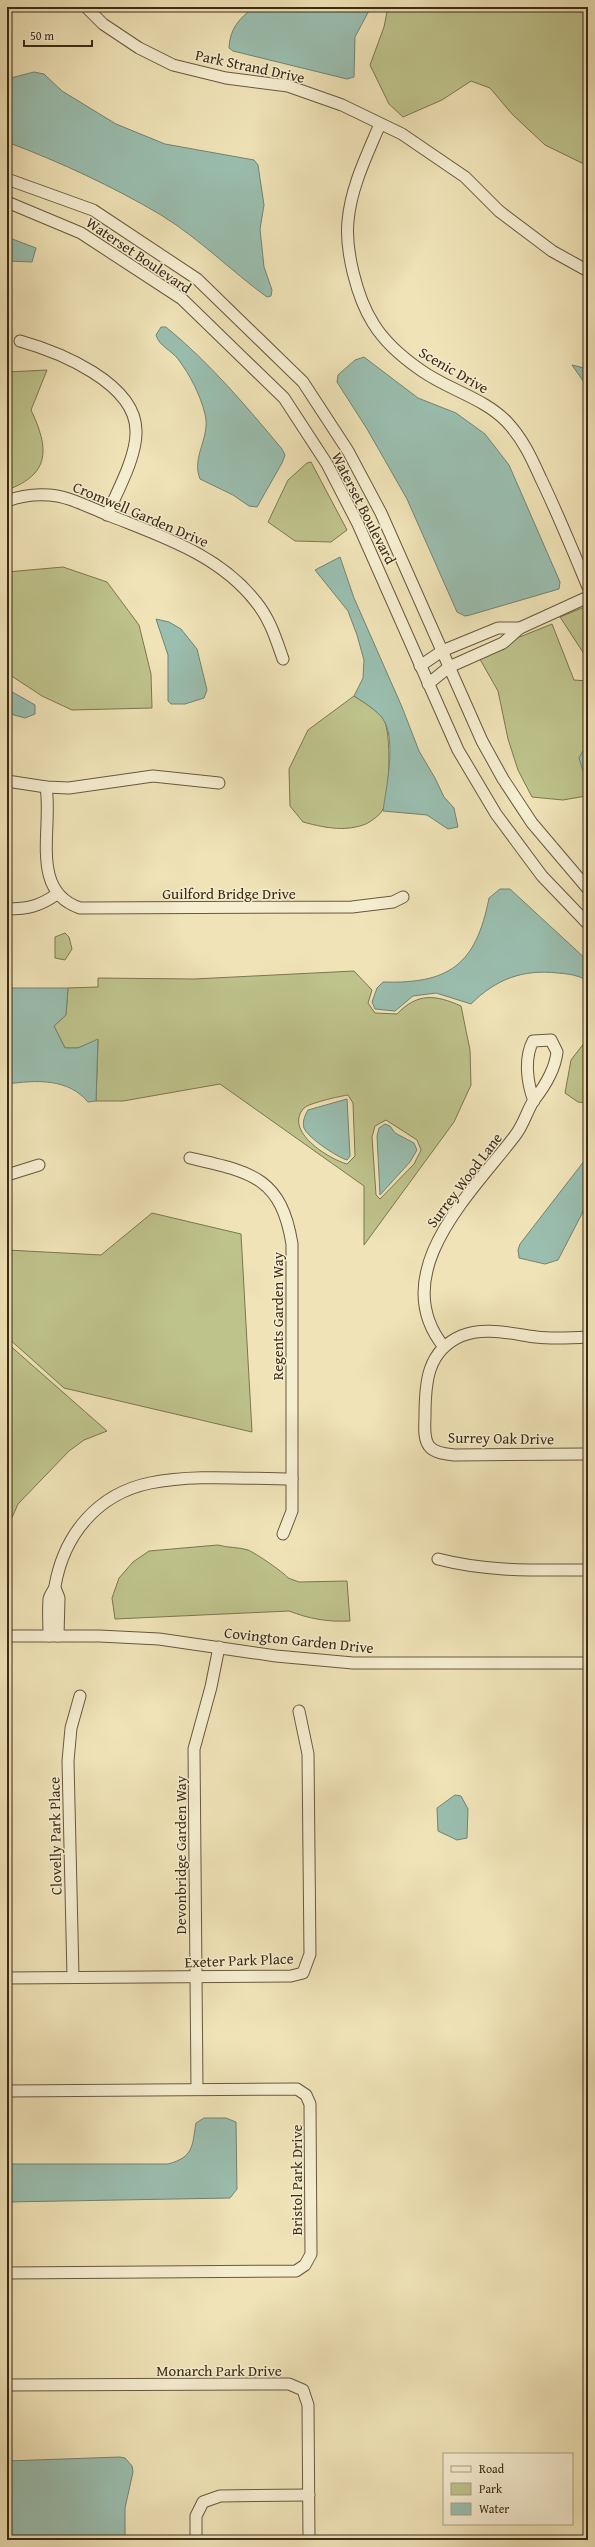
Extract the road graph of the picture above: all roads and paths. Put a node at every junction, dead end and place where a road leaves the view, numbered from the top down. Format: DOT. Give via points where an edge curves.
graph roads {
  1 [pos="86,7"];
  2 [pos="380,124"];
  3 [pos="7,179"];
  4 [pos="7,202"];
  5 [pos="588,271"];
  6 [pos="20,342"];
  7 [pos="7,501"];
  8 [pos="107,515"];
  9 [pos="588,587"];
  10 [pos="588,597"];
  11 [pos="520,628"];
  12 [pos="442,651"];
  13 [pos="282,659"];
  14 [pos="420,666"];
  15 [pos="449,667"];
  16 [pos="428,684"];
  17 [pos="7,781"];
  18 [pos="220,783"];
  19 [pos="46,787"];
  20 [pos="588,889"];
  21 [pos="57,894"];
  22 [pos="403,897"];
  23 [pos="7,909"];
  24 [pos="588,924"];
  25 [pos="534,1100"];
  26 [pos="190,1158"];
  27 [pos="39,1165"];
  28 [pos="7,1175"];
  29 [pos="588,1337"];
  30 [pos="444,1347"];
  31 [pos="588,1454"];
  32 [pos="292,1479"];
  33 [pos="283,1534"];
  34 [pos="438,1559"];
  35 [pos="588,1570"];
  36 [pos="7,1636"];
  37 [pos="53,1636"];
  38 [pos="219,1647"];
  39 [pos="588,1663"];
  40 [pos="80,1696"];
  41 [pos="299,1711"];
  42 [pos="73,1976"];
  43 [pos="196,1977"];
  44 [pos="7,1978"];
  45 [pos="197,2089"];
  46 [pos="7,2091"];
  47 [pos="7,2273"];
  48 [pos="7,2386"];
  49 [pos="309,2495"];
  50 [pos="196,2540"];
  51 [pos="309,2540"];
  1 -- 2 [label="street, Park Strand Drive" via="109,28 139,48 173,65 226,78 288,86 342,105"];
  2 -- 5 [label="street, Park Strand Drive" via="439,158 465,177 499,211 552,251"];
  2 -- 9 [label="street, Scenic Drive" via="355,188 348,221 349,250 359,291 372,322 399,355 424,373 482,403 511,427 524,444 538,473"];
  3 -- 12 [label="street, Waterset Boulevard" via="93,210 197,279 303,382 348,451 381,513"];
  4 -- 14 [label="street, Waterset Boulevard" via="81,233 182,299 284,398 327,464 358,524"];
  6 -- 8 [label="street" via="68,357 109,385 130,406 135,417 135,445"];
  7 -- 8 [label="street, Cromwell Garden Drive" via="17,497 49,495 62,497"];
  8 -- 13 [label="street, Cromwell Garden Drive" via="193,550 224,570 256,601 274,631"];
  10 -- 11 [label="street"];
  11 -- 12 [label="street" via="498,628"];
  11 -- 15 [label="street" via="503,643"];
  12 -- 14 [label="street"];
  12 -- 15 [label="street, Waterset Boulevard"];
  14 -- 16 [label="street, Waterset Boulevard"];
  15 -- 16 [label="street"];
  15 -- 20 [label="street, Waterset Boulevard" via="482,741 503,779 532,823"];
  16 -- 24 [label="street, Waterset Boulevard" via="458,750 496,814 542,876"];
  17 -- 19 [label="street"];
  18 -- 19 [label="street" via="153,776 69,788"];
  19 -- 21 [label="street" via="48,871"];
  21 -- 22 [label="street, Guilford Bridge Drive" via="76,906 101,908 352,907 393,902"];
  21 -- 23 [label="street" via="40,906 30,909"];
  25 -- 25 [label="street, Surrey Wood Lane" via="542,1093 556,1058 555,1045 547,1039 533,1041 528,1050 529,1088"];
  25 -- 30 [label="street, Surrey Wood Lane" via="524,1125 443,1230 430,1256 424,1282 426,1311 434,1334"];
  26 -- 32 [label="street, Regents Garden Way" via="240,1170 270,1188 288,1218 292,1244"];
  27 -- 28 [label="street"];
  29 -- 30 [label="street, Surrey Oak Drive" via="538,1337 482,1331 460,1336"];
  30 -- 31 [label="street, Surrey Oak Drive" via="430,1366 425,1389 426,1437 428,1445 434,1450 454,1455"];
  32 -- 33 [label="street, Regents Garden Way" via="292,1511"];
  32 -- 37 [label="street" via="174,1480 148,1484 121,1494 96,1508 75,1532 60,1562 55,1588 59,1598"];
  34 -- 35 [label="street" via="464,1566 498,1570"];
  36 -- 37 [label="street, Covington Garden Drive"];
  37 -- 38 [label="street, Covington Garden Drive" via="159,1639"];
  38 -- 39 [label="street, Covington Garden Drive" via="304,1659 374,1664"];
  38 -- 43 [label="street, Devonbridge Garden Way" via="194,1749"];
  40 -- 42 [label="street, Clovelly Park Place" via="71,1728 68,1761"];
  41 -- 43 [label="street, Exeter Park Place" via="308,1754 310,1954 303,1973 291,1976"];
  42 -- 43 [label="street, Exeter Park Place"];
  42 -- 44 [label="street, Exeter Park Place"];
  43 -- 45 [label="street, Devonbridge Garden Way"];
  45 -- 46 [label="street, Bristol Park Drive"];
  45 -- 47 [label="street, Bristol Park Drive" via="297,2089 306,2095 310,2104 311,2254 305,2265 296,2271"];
  48 -- 49 [label="street, Monarch Park Drive" via="289,2384 303,2390 308,2405"];
  49 -- 50 [label="street" via="220,2496 203,2502 196,2516"];
  49 -- 51 [label="street, Monarch Park Drive"];
}
